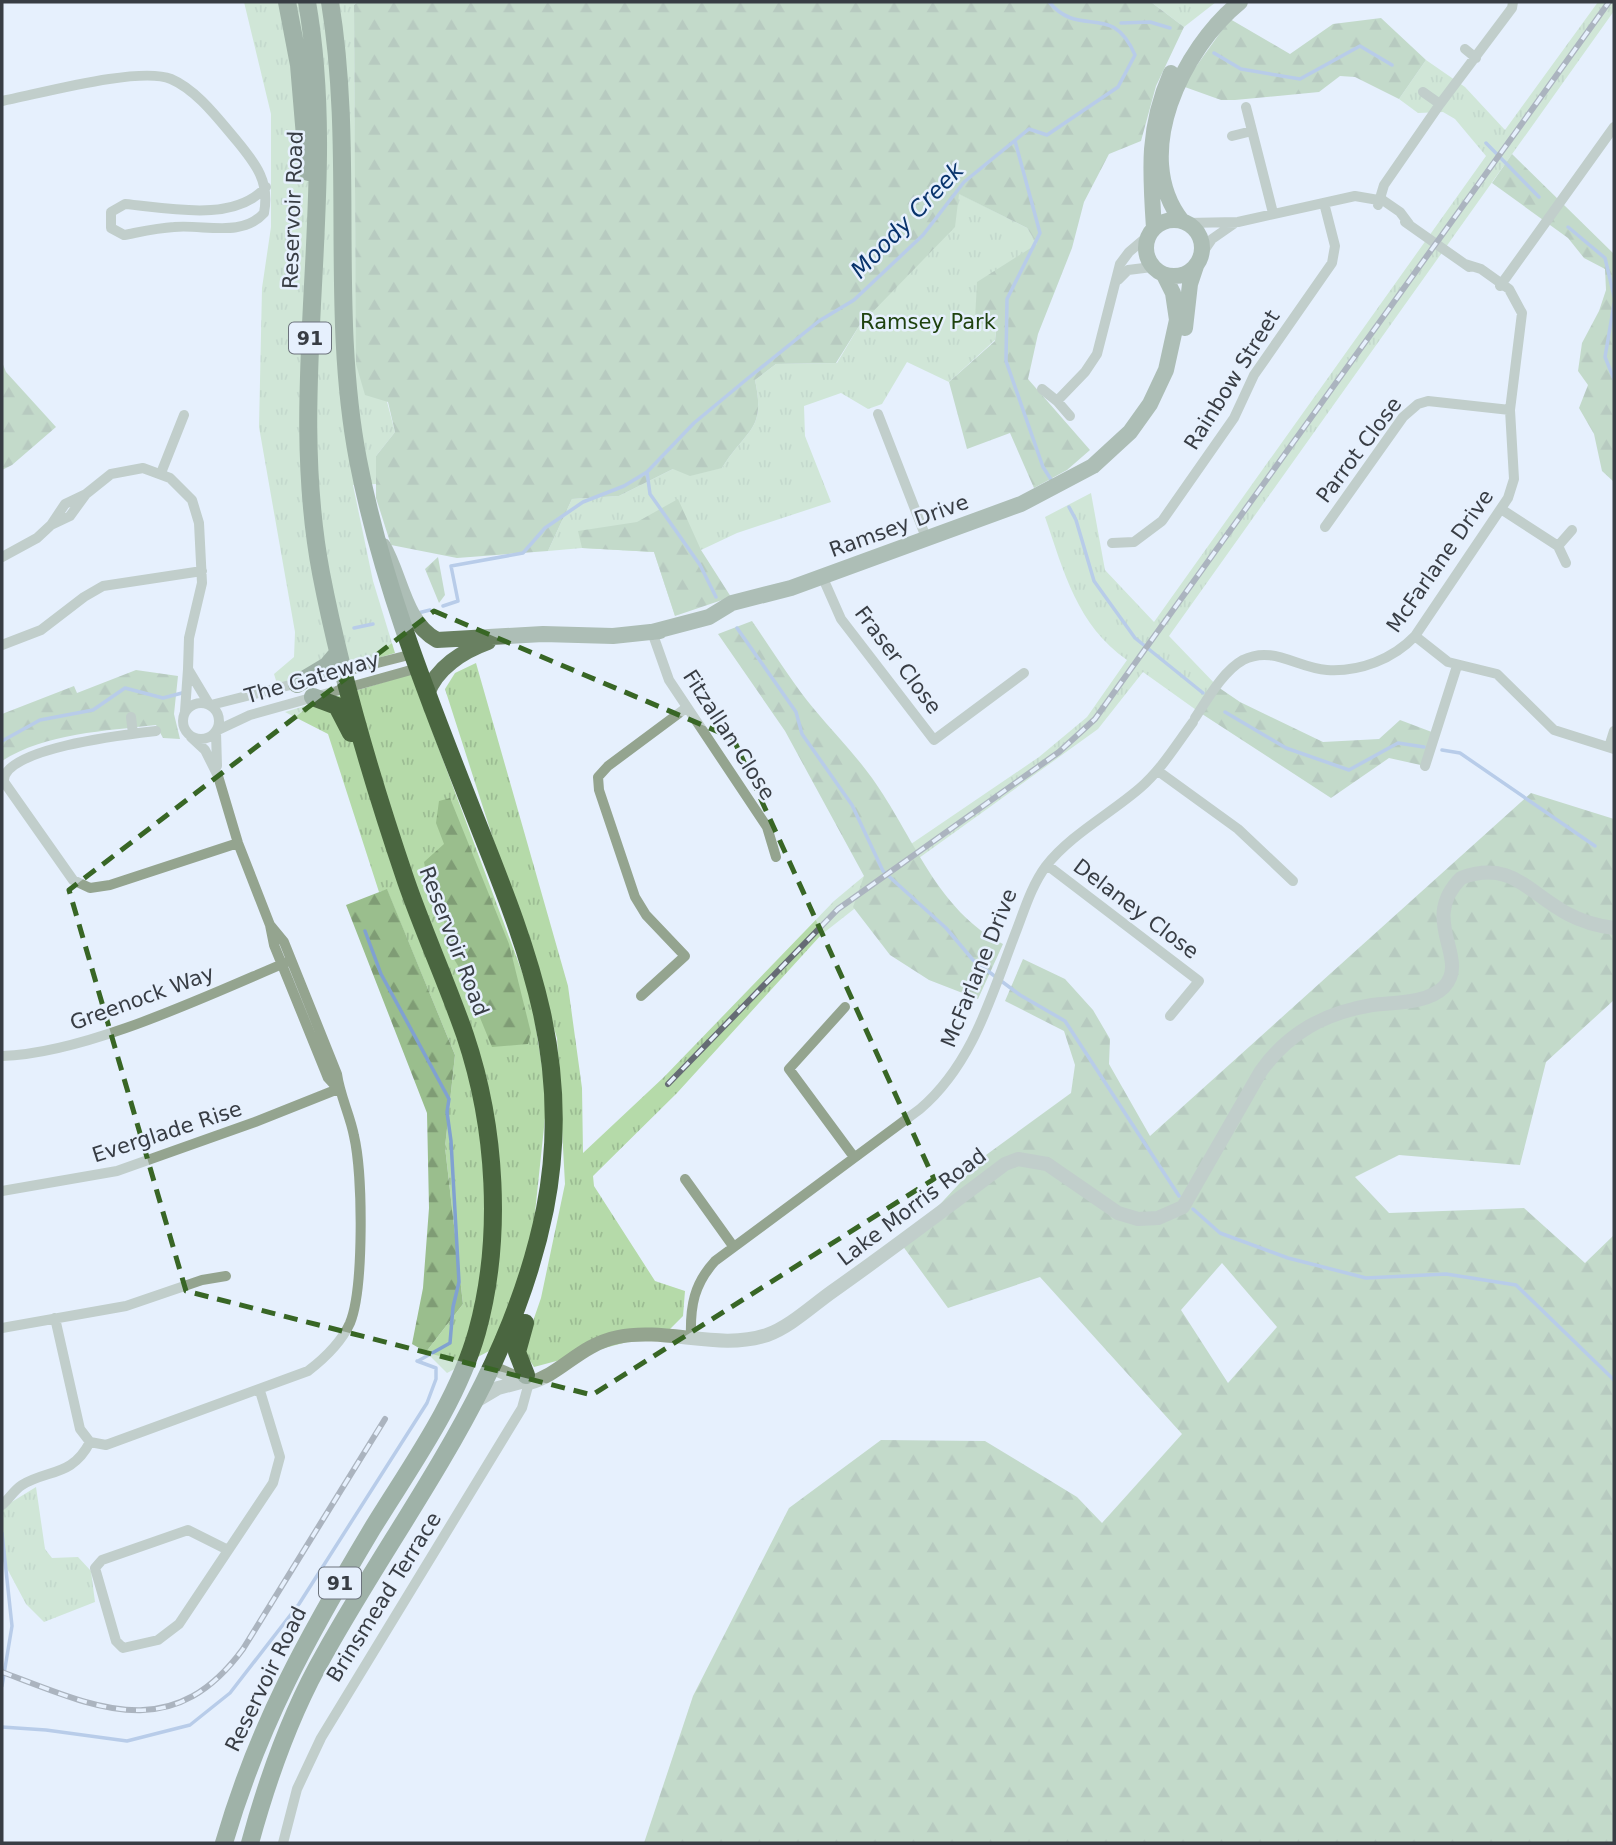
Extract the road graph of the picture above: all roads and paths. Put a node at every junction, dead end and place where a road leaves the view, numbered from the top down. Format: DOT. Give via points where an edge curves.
graph roads {
  1 [pos="287,2"];
  2 [pos="307,2"];
  3 [pos="330,2"];
  4 [pos="1225,2"];
  5 [pos="1240,2"];
  6 [pos="1513,2"];
  7 [pos="1465,49"];
  8 [pos="1476,58"];
  9 [pos="1423,92"];
  10 [pos="2,101"];
  11 [pos="1440,104"];
  12 [pos="1247,107"];
  13 [pos="1614,127"];
  14 [pos="1252,131"];
  15 [pos="1232,136"];
  16 [pos="266,187"];
  17 [pos="1379,202"];
  18 [pos="1324,203"];
  19 [pos="1273,213"];
  20 [pos="1185,222"];
  21 [pos="1238,222"];
  22 [pos="1151,232"];
  23 [pos="1199,260"];
  24 [pos="1518,260"];
  25 [pos="313,263"];
  26 [pos="1465,264"];
  27 [pos="1481,269"];
  28 [pos="1158,271"];
  29 [pos="1116,282"];
  30 [pos="1500,286"];
  31 [pos="1042,389"];
  32 [pos="1057,401"];
  33 [pos="1510,410"];
  34 [pos="878,414"];
  35 [pos="184,415"];
  36 [pos="1070,416"];
  37 [pos="162,473"];
  38 [pos="1021,504"];
  39 [pos="1501,509"];
  40 [pos="1325,527"];
  41 [pos="1572,530"];
  42 [pos="374,532"];
  43 [pos="927,540"];
  44 [pos="1112,543"];
  45 [pos="1558,546"];
  46 [pos="2,557"];
  47 [pos="1566,563"];
  48 [pos="202,571"];
  49 [pos="822,576"];
  50 [pos="652,632"];
  51 [pos="507,636"];
  52 [pos="1415,636"];
  53 [pos="2,645"];
  54 [pos="338,653"];
  55 [pos="416,661"];
  56 [pos="1457,666"];
  57 [pos="188,669"];
  58 [pos="1024,673"];
  59 [pos="346,680"];
  60 [pos="297,684"];
  61 [pos="427,694"];
  62 [pos="313,697"];
  63 [pos="210,705"];
  64 [pos="686,708"];
  65 [pos="186,711"];
  66 [pos="131,717"];
  67 [pos="156,731"];
  68 [pos="217,731"];
  69 [pos="1614,731"];
  70 [pos="133,734"];
  71 [pos="191,737"];
  72 [pos="1612,748"];
  73 [pos="1425,766"];
  74 [pos="1158,771"];
  75 [pos="218,776"];
  76 [pos="239,843"];
  77 [pos="395,846"];
  78 [pos="776,857"];
  79 [pos="1047,865"];
  80 [pos="1293,881"];
  81 [pos="1614,928"];
  82 [pos="286,962"];
  83 [pos="641,996"];
  84 [pos="845,1007"];
  85 [pos="1170,1016"];
  86 [pos="2,1056"];
  87 [pos="338,1088"];
  88 [pos="554,1121"];
  89 [pos="855,1157"];
  90 [pos="685,1179"];
  91 [pos="2,1191"];
  92 [pos="733,1246"];
  93 [pos="226,1276"];
  94 [pos="55,1318"];
  95 [pos="2,1328"];
  96 [pos="477,1333"];
  97 [pos="691,1337"];
  98 [pos="492,1363"];
  99 [pos="527,1379"];
  100 [pos="260,1391"];
  101 [pos="476,1401"];
  102 [pos="90,1442"];
  103 [pos="2,1505"];
  104 [pos="368,1536"];
  105 [pos="228,1550"];
  106 [pos="224,1843"];
  107 [pos="250,1843"];
  108 [pos="283,1843"];
  1 -- 25 [label="main road" via="303,104"];
  2 -- 25 [label="main road, Reservoir Road / 91" via="319,116"];
  3 -- 42 [label="main road, 91" via="340,94 348,397"];
  4 -- 22 [label="main road" via="1189,42 1162,94 1151,141"];
  5 -- 20 [label="main road" via="1194,51 1167,116 1163,185 1168,201"];
  6 -- 8 [label="street"];
  7 -- 8 [label="street"];
  8 -- 11 [label="street"];
  9 -- 11 [label="street"];
  10 -- 16 [label="street" via="136,76 172,79 233,136 256,164"];
  11 -- 17 [label="street" via="1384,185"];
  12 -- 14 [label="street"];
  13 -- 24 [label="street"];
  14 -- 15 [label="street"];
  14 -- 19 [label="street"];
  16 -- 16 [label="street" via="264,213 241,227 173,227 124,235 111,228 111,212 125,204 227,209 249,203"];
  17 -- 18 [label="street" via="1356,196"];
  17 -- 26 [label="street" via="1400,212 1409,224"];
  18 -- 19 [label="street"];
  18 -- 44 [label="street, Rainbow Street" via="1335,246 1332,263 1254,375 1234,418 1162,521 1135,542"];
  19 -- 21 [label="street"];
  20 -- 21 [label="street"];
  20 -- 22 [label="main road" via="1167,221"];
  20 -- 23 [label="main road" via="1198,234"];
  21 -- 23 [label="street" via="1212,239"];
  22 -- 28 [label="main road" via="1146,251"];
  22 -- 29 [label="street" via="1122,259"];
  23 -- 28 [label="main road" via="1182,276"];
  23 -- 38 [label="main road, Ramsey Drive" via="1190,284 1177,368 1146,425 1123,453 1093,477 1061,494"];
  24 -- 27 [label="street" via="1501,273"];
  24 -- 30 [label="street"];
  25 -- 54 [label="main road, Reservoir Road / 91" via="310,491"];
  26 -- 27 [label="street"];
  26 -- 30 [label="street"];
  27 -- 30 [label="street"];
  28 -- 29 [label="street" via="1128,270"];
  28 -- 38 [label="main road, Ramsey Drive" via="1176,306 1175,338 1150,404 1106,455"];
  29 -- 32 [label="street" via="1097,354"];
  30 -- 33 [label="street, McFarlane Drive" via="1513,304 1521,338"];
  31 -- 32 [label="street"];
  32 -- 36 [label="street"];
  33 -- 39 [label="street, McFarlane Drive" via="1514,479"];
  33 -- 40 [label="street, Parrot Close" via="1428,401 1418,404 1403,417"];
  34 -- 43 [label="street"];
  35 -- 37 [label="street"];
  37 -- 46 [label="street" via="143,468 111,474 86,494 71,516"];
  37 -- 48 [label="street" via="185,490 196,510"];
  38 -- 43 [label="main road, Ramsey Drive"];
  39 -- 45 [label="street"];
  39 -- 52 [label="street, McFarlane Drive"];
  41 -- 45 [label="street"];
  42 -- 51 [label="main road, Ramsey Drive" via="392,563 414,621 430,636 445,641"];
  42 -- 55 [label="main road, 91"];
  43 -- 49 [label="main road, Ramsey Drive"];
  45 -- 47 [label="street"];
  48 -- 53 [label="street" via="103,586 41,629"];
  48 -- 57 [label="street"];
  49 -- 50 [label="main road, Ramsey Drive" via="732,603 709,617"];
  49 -- 58 [label="street, Fraser Close" via="841,619 934,740"];
  50 -- 51 [label="main road, Ramsey Drive"];
  50 -- 64 [label="street, Fitzallan Close" via="663,667"];
  51 -- 61 [label="main road, Ramsey Drive" via="444,667"];
  52 -- 56 [label="street"];
  52 -- 74 [label="street, McFarlane Drive" via="1381,662 1328,670 1279,656 1251,657 1232,668"];
  54 -- 59 [label="main road, Reservoir Road / 91"];
  54 -- 60 [label="main road" via="327,666"];
  55 -- 59 [label="street, The Gateway"];
  55 -- 61 [label="main road, 91"];
  56 -- 72 [label="street" via="1490,670 1554,730"];
  56 -- 73 [label="street"];
  57 -- 63 [label="street"];
  57 -- 65 [label="street"];
  59 -- 60 [label="street, The Gateway"];
  59 -- 62 [label="street, The Gateway"];
  59 -- 77 [label="main road, Reservoir Road / 91"];
  60 -- 63 [label="street, The Gateway"];
  61 -- 88 [label="main road, 91" via="535,974 552,1067"];
  62 -- 68 [label="street, The Gateway" via="231,722"];
  62 -- 77 [label="main road" via="327,700 344,714 376,814"];
  63 -- 65 [label="street" via="193,704"];
  63 -- 68 [label="street" via="220,719"];
  64 -- 78 [label="street, Fitzallan Close" via="766,827"];
  64 -- 83 [label="street" via="598,777 635,897 685,956"];
  65 -- 71 [label="street" via="183,722"];
  66 -- 70 [label="street"];
  67 -- 70 [label="street"];
  68 -- 71 [label="street" via="202,740"];
  68 -- 75 [label="street"];
  69 -- 72 [label="street"];
  70 -- 76 [label="street" via="65,745 16,762 3,774 8,790 73,880 99,889"];
  71 -- 75 [label="street" via="205,750"];
  74 -- 79 [label="street, McFarlane Drive"];
  74 -- 80 [label="street" via="1238,829"];
  75 -- 76 [label="street"];
  76 -- 82 [label="street"];
  77 -- 96 [label="main road, Reservoir Road / 91" via="465,1034 482,1102 492,1221"];
  79 -- 85 [label="street, Delaney Close" via="1199,981"];
  79 -- 89 [label="street, McFarlane Drive" via="968,1050 945,1086"];
  81 -- 97 [label="street, Lake Morris Road" via="1566,913 1520,880 1492,872 1461,878 1443,901 1452,965 1443,988 1413,1000 1332,1014 1303,1027 1261,1072 1184,1207 1158,1218 1138,1219 1104,1204 1048,1164 1018,1159 767,1335"];
  82 -- 86 [label="street, Greenock Way" via="84,1040"];
  82 -- 87 [label="street" via="328,1078"];
  84 -- 89 [label="street" via="789,1069"];
  87 -- 91 [label="street, Everglade Rise" via="108,1174"];
  87 -- 100 [label="street" via="350,1118 358,1160 356,1307 342,1338 322,1361"];
  88 -- 98 [label="main road, Reservoir Road / 91" via="545,1208 524,1293"];
  88 -- 99 [label="main road" via="555,1208 536,1293 517,1343"];
  89 -- 92 [label="street, McFarlane Drive"];
  90 -- 92 [label="street"];
  92 -- 97 [label="street, McFarlane Drive" via="696,1287"];
  93 -- 94 [label="street" via="126,1306"];
  94 -- 95 [label="street"];
  94 -- 102 [label="street" via="78,1421"];
  96 -- 98 [label="main road"];
  96 -- 104 [label="main road, Reservoir Road / 91" via="450,1396"];
  97 -- 99 [label="street, Lake Morris Road" via="618,1337 581,1350 542,1379"];
  98 -- 99 [label="street"];
  98 -- 101 [label="main road, Reservoir Road / 91"];
  98 -- 104 [label="main road" via="470,1371 420,1464"];
  99 -- 101 [label="street, Lake Morris Road"];
  99 -- 108 [label="street, Brinsmead Terrace" via="516,1417 306,1765"];
  100 -- 102 [label="street" via="113,1444"];
  100 -- 105 [label="street" via="280,1457 272,1483"];
  101 -- 107 [label="main road, Reservoir Road / 91" via="307,1688 267,1784"];
  102 -- 103 [label="street" via="68,1467 23,1484"];
  104 -- 106 [label="main road, Reservoir Road / 91" via="309,1635 267,1718"];
  105 -- 105 [label="street" via="179,1624 158,1640 123,1648 116,1641 95,1568 102,1560 188,1530"];
}
